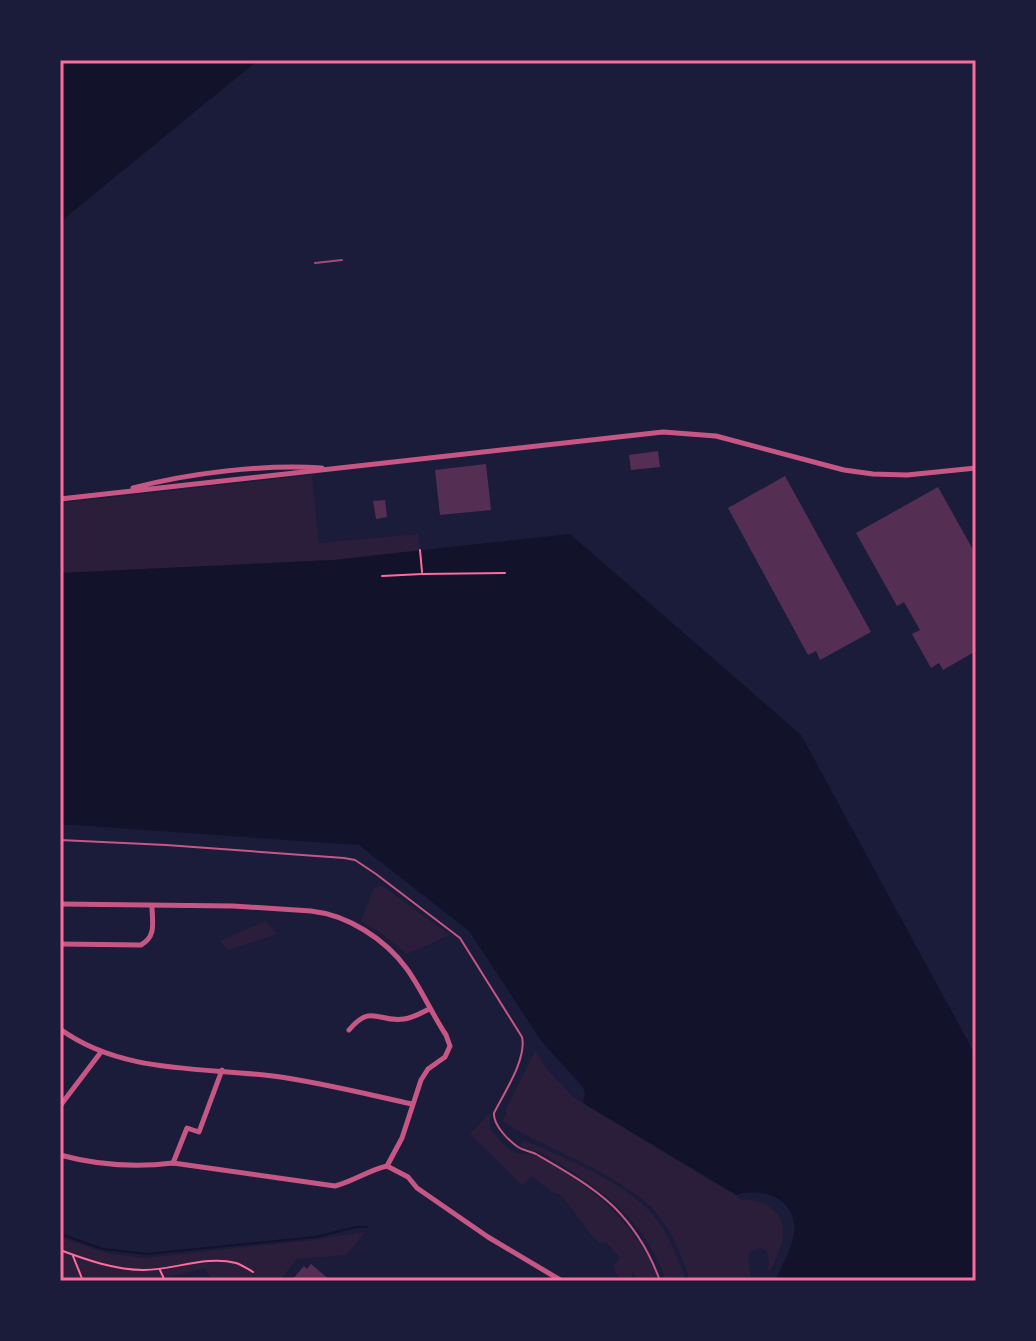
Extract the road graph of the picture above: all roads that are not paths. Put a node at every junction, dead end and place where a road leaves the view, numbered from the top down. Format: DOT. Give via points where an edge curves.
graph roads {
  1 [pos="976,468"];
  2 [pos="60,499"];
  3 [pos="60,840"];
  4 [pos="60,904"];
  5 [pos="152,906"];
  6 [pos="60,944"];
  7 [pos="429,1009"];
  8 [pos="60,1029"];
  9 [pos="349,1030"];
  10 [pos="101,1052"];
  11 [pos="222,1070"];
  12 [pos="412,1104"];
  13 [pos="60,1106"];
  14 [pos="60,1155"];
  15 [pos="173,1163"];
  16 [pos="387,1166"];
  17 [pos="562,1281"];
  18 [pos="660,1281"];
  1 -- 2 [label="street" via="888,476 730,439 663,432"];
  3 -- 18 [label="lane" via="344,858 376,874 460,938 522,1037 522,1056 494,1113 495,1123 521,1149 613,1206 638,1236"];
  4 -- 5 [label="street"];
  5 -- 6 [label="street" via="152,935 143,944"];
  5 -- 7 [label="street" via="273,907 322,912 353,923 399,959"];
  7 -- 9 [label="street" via="401,1019 368,1015"];
  7 -- 12 [label="street" via="449,1048 425,1074"];
  8 -- 10 [label="street"];
  10 -- 11 [label="street" via="142,1064"];
  10 -- 13 [label="street"];
  11 -- 12 [label="street"];
  11 -- 15 [label="street" via="199,1132 187,1128"];
  12 -- 16 [label="street"];
  14 -- 15 [label="street" via="119,1166"];
  15 -- 16 [label="street" via="335,1186"];
  16 -- 17 [label="street"];
}
